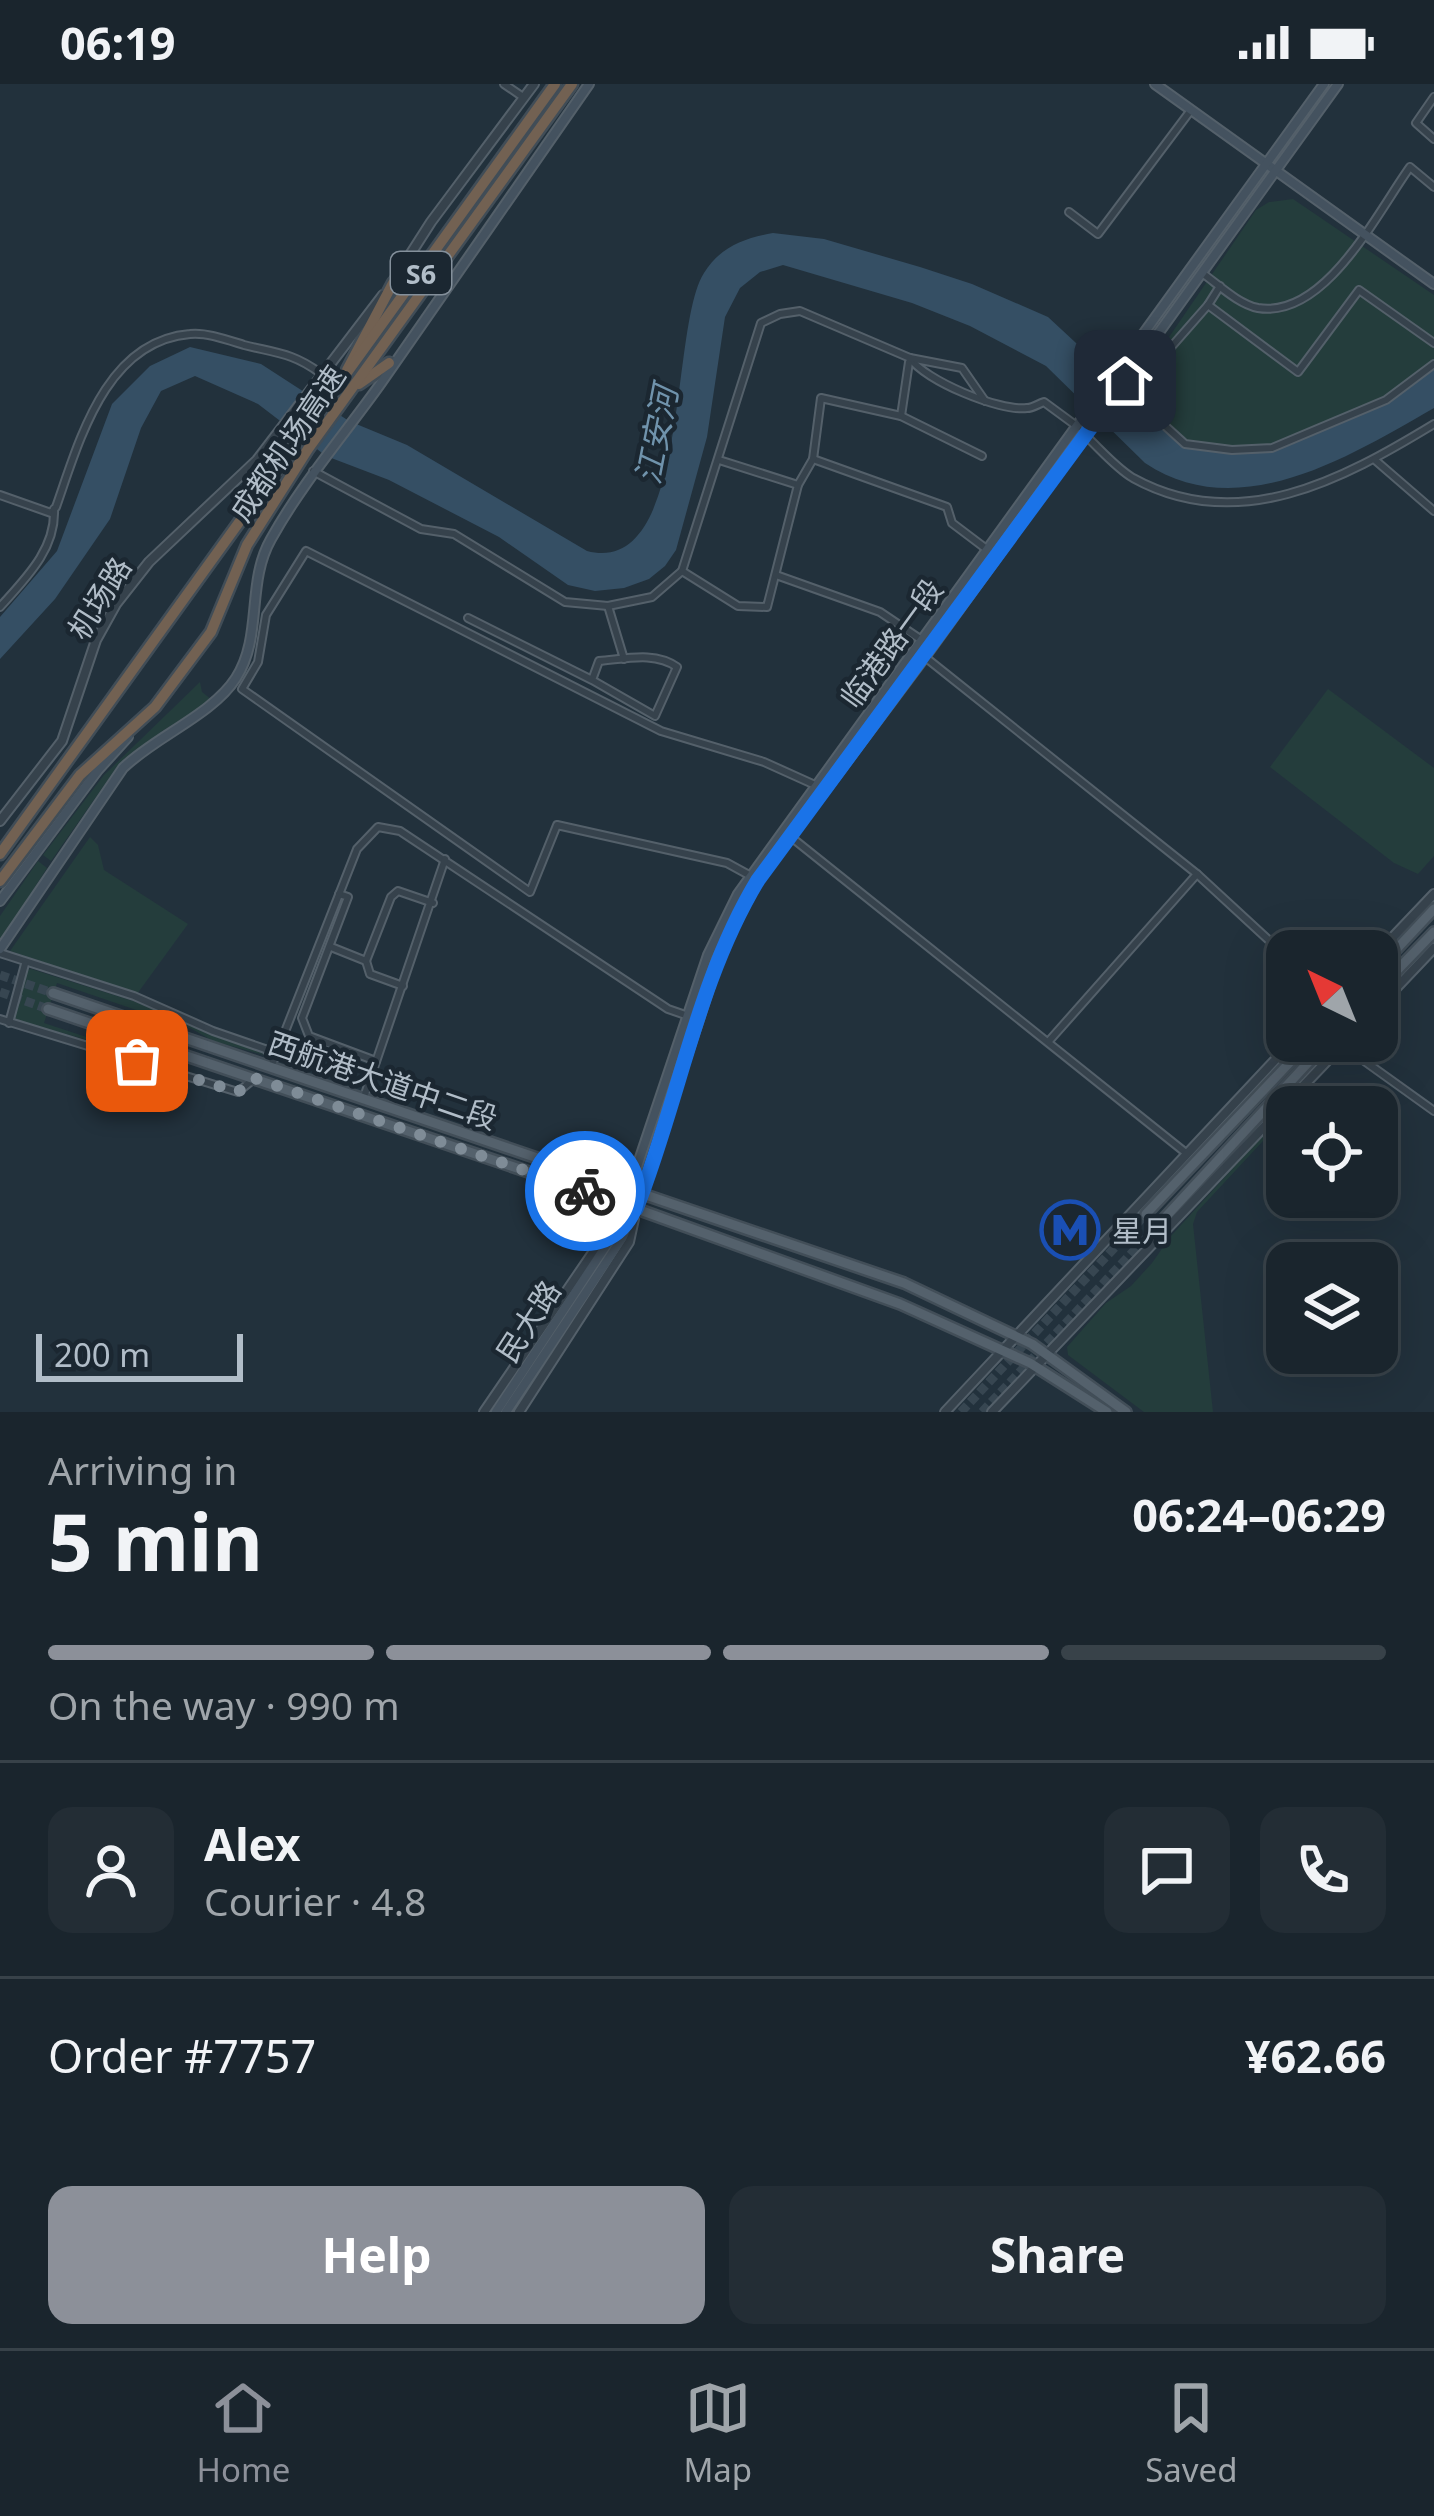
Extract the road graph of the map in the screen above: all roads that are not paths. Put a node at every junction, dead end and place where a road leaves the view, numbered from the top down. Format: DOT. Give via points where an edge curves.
graph roads {
  1 [pos="504,84"];
  2 [pos="534,84"];
  3 [pos="555,84"];
  4 [pos="572,84"];
  5 [pos="589,84"];
  6 [pos="1155,84"];
  7 [pos="1324,84"];
  8 [pos="1338,84"];
  9 [pos="523,97"];
  10 [pos="1434,97"];
  11 [pos="1191,110"];
  12 [pos="1434,139"];
  13 [pos="518,146"];
  14 [pos="1272,166"];
  15 [pos="1434,187"];
  16 [pos="1069,212"];
  17 [pos="1362,234"];
  18 [pos="1202,273"];
  19 [pos="392,283"];
  20 [pos="1434,284"];
  21 [pos="1220,286"];
  22 [pos="437,302"];
  23 [pos="1208,305"];
  24 [pos="1434,343"];
  25 [pos="910,358"];
  26 [pos="389,362"];
  27 [pos="1434,364"];
  28 [pos="320,373"];
  29 [pos="351,389"];
  30 [pos="337,391"];
  31 [pos="375,391"];
  32 [pos="985,401"];
  33 [pos="333,405"];
  34 [pos="901,416"];
  35 [pos="1091,419"];
  36 [pos="1434,424"];
  37 [pos="1082,431"];
  38 [pos="304,445"];
  39 [pos="982,456"];
  40 [pos="813,459"];
  41 [pos="719,460"];
  42 [pos="1375,460"];
  43 [pos="313,471"];
  44 [pos="798,484"];
  45 [pos="0,495"];
  46 [pos="54,509"];
  47 [pos="1434,511"];
  48 [pos="988,550"];
  49 [pos="997,557"];
  50 [pos="682,571"];
  51 [pos="776,575"];
  52 [pos="608,606"];
  53 [pos="0,607"];
  54 [pos="468,618"];
  55 [pos="927,644"];
  56 [pos="925,657"];
  57 [pos="624,659"];
  58 [pos="592,680"];
  59 [pos="155,706"];
  60 [pos="815,785"];
  61 [pos="0,820"];
  62 [pos="787,834"];
  63 [pos="0,854"];
  64 [pos="445,859"];
  65 [pos="1197,874"];
  66 [pos="749,875"];
  67 [pos="0,881"];
  68 [pos="339,894"];
  69 [pos="1434,894"];
  70 [pos="0,902"];
  71 [pos="433,902"];
  72 [pos="1434,909"];
  73 [pos="1398,932"];
  74 [pos="1434,932"];
  75 [pos="1266,938"];
  76 [pos="320,943"];
  77 [pos="329,946"];
  78 [pos="1398,948"];
  79 [pos="1434,948"];
  80 [pos="0,951"];
  81 [pos="367,961"];
  82 [pos="26,964"];
  83 [pos="1398,969"];
  84 [pos="403,986"];
  85 [pos="1398,986"];
  86 [pos="52,993"];
  87 [pos="48,1009"];
  88 [pos="692,1018"];
  89 [pos="0,1019"];
  90 [pos="10,1023"];
  91 [pos="1048,1041"];
  92 [pos="376,1061"];
  93 [pos="1273,1062"];
  94 [pos="1290,1062"];
  95 [pos="1309,1062"];
  96 [pos="1326,1062"];
  97 [pos="1369,1062"];
  98 [pos="273,1063"];
  99 [pos="254,1078"];
  100 [pos="364,1097"];
  101 [pos="1434,1111"];
  102 [pos="1186,1153"];
  103 [pos="636,1194"];
  104 [pos="631,1207"];
  105 [pos="1146,1214"];
  106 [pos="1160,1222"];
  107 [pos="1014,1335"];
  108 [pos="1001,1350"];
  109 [pos="1047,1354"];
  110 [pos="1035,1366"];
  111 [pos="484,1412"];
  112 [pos="496,1412"];
  113 [pos="506,1412"];
  114 [pos="519,1412"];
  115 [pos="945,1412"];
  116 [pos="992,1412"];
  117 [pos="1107,1412"];
  118 [pos="1126,1412"];
  1 -- 9 [label="street"];
  2 -- 9 [label="street"];
  3 -- 13 [label="highway, 成都机场高速 / S6"];
  4 -- 13 [label="highway, 成都机场高速 / S6"];
  5 -- 22 [label="main road"];
  6 -- 11 [label="main road"];
  7 -- 14 [label="main road"];
  8 -- 14 [label="main road"];
  9 -- 19 [label="street"];
  10 -- 12 [label="street" via="1416,123"];
  11 -- 14 [label="main road"];
  11 -- 16 [label="street" via="1098,234"];
  13 -- 29 [label="highway, 成都机场高速 / S6"];
  13 -- 30 [label="highway, 成都机场高速 / S6"];
  14 -- 17 [label="main road"];
  14 -- 18 [label="main road, 临港路一段"];
  14 -- 35 [label="main road, 临港路一段"];
  15 -- 17 [label="street" via="1410,167"];
  17 -- 20 [label="main road"];
  17 -- 21 [label="street" via="1323,287 1291,306 1258,308"];
  18 -- 21 [label="street"];
  18 -- 35 [label="main road, 临港路一段"];
  19 -- 28 [label="street"];
  19 -- 30 [label="highway"];
  21 -- 23 [label="street"];
  22 -- 26 [label="main road"];
  22 -- 31 [label="main road"];
  23 -- 24 [label="street" via="1298,372 1359,290"];
  23 -- 27 [label="street" via="1130,394 1185,444 1272,448 1386,400"];
  25 -- 32 [label="street"];
  25 -- 32 [label="street" via="962,368"];
  25 -- 34 [label="street"];
  25 -- 41 [label="street" via="800,311 760,323"];
  26 -- 29 [label="highway"];
  26 -- 31 [label="main road"];
  28 -- 46 [label="street" via="295,354 193,333 166,340 108,383"];
  28 -- 61 [label="street, 机场路" via="257,460 116,604 62,741"];
  29 -- 33 [label="highway, 成都机场高速 / S6"];
  30 -- 33 [label="highway, 成都机场高速 / S6"];
  31 -- 43 [label="main road"];
  32 -- 37 [label="street" via="1026,409 1044,403"];
  33 -- 38 [label="highway, 成都机场高速 / S6"];
  34 -- 39 [label="street"];
  34 -- 40 [label="street" via="821,398"];
  35 -- 37 [label="main road, 临港路一段"];
  36 -- 42 [label="street"];
  37 -- 42 [label="street" via="1131,477 1199,503 1277,500"];
  37 -- 48 [label="main road, 临港路一段"];
  37 -- 49 [label="main road, 临港路一段"];
  38 -- 59 [label="highway, 成都机场高速 / S6" via="247,545 211,632"];
  38 -- 63 [label="highway, 成都机场高速 / S6"];
  40 -- 44 [label="street"];
  40 -- 48 [label="street" via="946,507 952,523"];
  41 -- 44 [label="street"];
  41 -- 50 [label="street"];
  42 -- 47 [label="street"];
  43 -- 52 [label="street" via="421,530 454,535 565,602"];
  43 -- 80 [label="main road" via="267,546 250,653 235,680 123,768"];
  44 -- 51 [label="street"];
  45 -- 46 [label="street"];
  46 -- 53 [label="street" via="55,533"];
  48 -- 49 [label="street"];
  48 -- 55 [label="main road, 临港路一段"];
  49 -- 55 [label="main road, 临港路一段"];
  50 -- 51 [label="street" via="738,606 767,608"];
  50 -- 52 [label="street" via="652,597"];
  51 -- 55 [label="street" via="880,612"];
  52 -- 57 [label="street"];
  54 -- 58 [label="street"];
  55 -- 56 [label="main road, 临港路一段"];
  55 -- 60 [label="main road, 临港路一段"];
  56 -- 62 [label="main road, 临港路一段"];
  56 -- 65 [label="street"];
  57 -- 58 [label="street" via="599,662"];
  57 -- 58 [label="street" via="677,667 655,716"];
  59 -- 67 [label="highway, 成都机场高速 / S6" via="80,775"];
  59 -- 70 [label="main road"];
  60 -- 62 [label="main road, 临港路一段"];
  60 -- 66 [label="street" via="661,731 306,551 266,615 258,662 242,689 530,892 557,825 727,863"];
  62 -- 66 [label="main road, 临港路一段"];
  62 -- 88 [label="main road, 临港路一段" via="739,912"];
  62 -- 91 [label="street"];
  64 -- 68 [label="street" via="378,827 356,849"];
  64 -- 71 [label="street"];
  64 -- 88 [label="street"];
  65 -- 75 [label="street"];
  65 -- 91 [label="street"];
  66 -- 88 [label="main road, 临港路一段" via="721,925"];
  68 -- 76 [label="street"];
  68 -- 77 [label="street" via="348,898"];
  69 -- 73 [label="street"];
  71 -- 81 [label="street" via="398,891"];
  71 -- 84 [label="street"];
  72 -- 78 [label="main road"];
  74 -- 83 [label="main road"];
  76 -- 77 [label="street"];
  76 -- 98 [label="street"];
  77 -- 81 [label="street"];
  77 -- 92 [label="street" via="302,1018 309,1036"];
  79 -- 85 [label="street"];
  80 -- 82 [label="street"];
  81 -- 84 [label="street" via="370,974"];
  82 -- 90 [label="street"];
  82 -- 98 [label="street" via="134,996 265,1049"];
  84 -- 92 [label="street"];
  86 -- 98 [label="main road, 西航港大道中二段"];
  87 -- 99 [label="main road"];
  88 -- 103 [label="main road, 临港路一段"];
  89 -- 90 [label="street"];
  90 -- 99 [label="street" via="238,1092"];
  91 -- 102 [label="street"];
  92 -- 100 [label="street"];
  93 -- 102 [label="street"];
  94 -- 105 [label="main road"];
  95 -- 106 [label="main road"];
  96 -- 109 [label="street"];
  97 -- 101 [label="street"];
  98 -- 100 [label="main road, 西航港大道中二段"];
  99 -- 104 [label="main road"];
  100 -- 103 [label="main road, 西航港大道中二段"];
  102 -- 107 [label="street"];
  103 -- 104 [label="main road, 民大路"];
  103 -- 107 [label="main road, 西航港大道中二段" via="904,1283"];
  104 -- 108 [label="main road" via="900,1304"];
  104 -- 111 [label="street"];
  104 -- 112 [label="main road, 民大路"];
  104 -- 113 [label="main road, 民大路" via="623,1237"];
  104 -- 114 [label="street" via="629,1242"];
  107 -- 108 [label="street"];
  107 -- 109 [label="main road, 西航港大道中二段"];
  108 -- 110 [label="main road"];
  108 -- 115 [label="street"];
  109 -- 110 [label="street"];
  109 -- 118 [label="main road, 西航港大道中二段"];
  110 -- 116 [label="street"];
  110 -- 117 [label="main road"];
}
